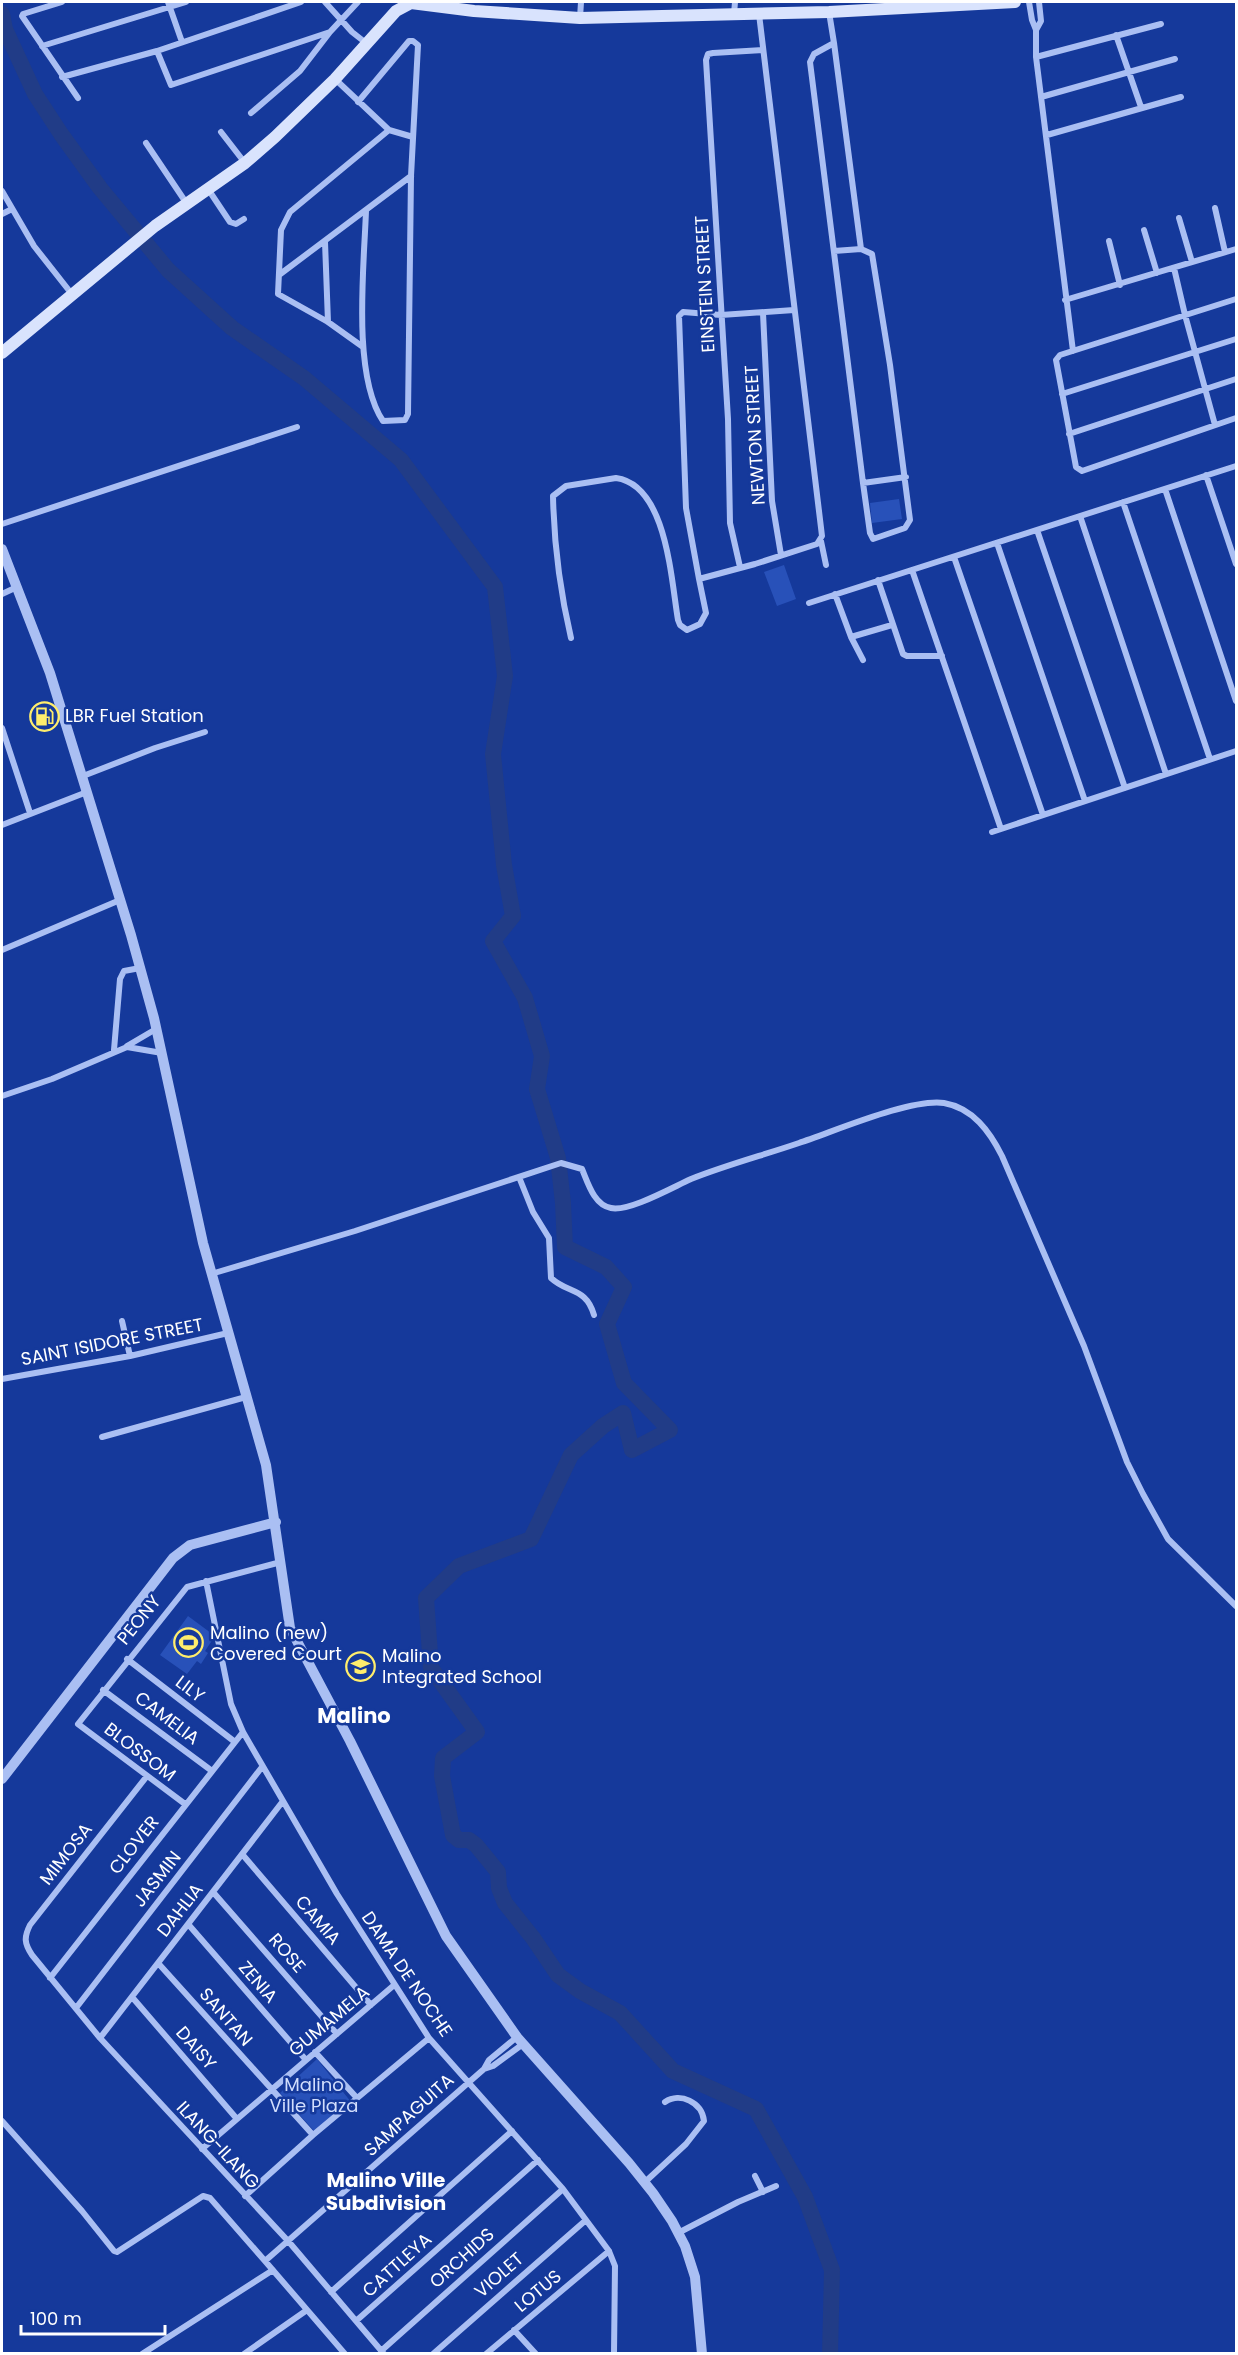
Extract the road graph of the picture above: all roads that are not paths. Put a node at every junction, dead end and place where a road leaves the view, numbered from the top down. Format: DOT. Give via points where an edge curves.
graph roads {
  1 [pos="62,2"];
  2 [pos="186,2"];
  3 [pos="301,2"];
  4 [pos="325,2"];
  5 [pos="358,2"];
  6 [pos="581,2"];
  7 [pos="1015,2"];
  8 [pos="1029,2"];
  9 [pos="1039,2"];
  10 [pos="169,4"];
  11 [pos="403,4"];
  12 [pos="891,5"];
  13 [pos="735,8"];
  14 [pos="1040,10"];
  15 [pos="1030,11"];
  16 [pos="829,12"];
  17 [pos="759,14"];
  18 [pos="580,18"];
  19 [pos="341,20"];
  20 [pos="1161,24"];
  21 [pos="1036,30"];
  22 [pos="330,32"];
  23 [pos="1116,35"];
  24 [pos="182,42"];
  25 [pos="366,43"];
  26 [pos="834,43"];
  27 [pos="42,46"];
  28 [pos="763,50"];
  29 [pos="158,51"];
  30 [pos="1036,57"];
  31 [pos="1175,59"];
  32 [pos="1127,71"];
  33 [pos="62,77"];
  34 [pos="335,79"];
  35 [pos="1041,97"];
  36 [pos="1181,97"];
  37 [pos="78,98"];
  38 [pos="358,102"];
  39 [pos="1141,107"];
  40 [pos="251,113"];
  41 [pos="389,130"];
  42 [pos="220,132"];
  43 [pos="1047,135"];
  44 [pos="413,137"];
  45 [pos="146,143"];
  46 [pos="245,163"];
  47 [pos="411,176"];
  48 [pos="208,189"];
  49 [pos="2,191"];
  50 [pos="188,204"];
  51 [pos="1215,208"];
  52 [pos="12,209"];
  53 [pos="366,211"];
  54 [pos="2,214"];
  55 [pos="1179,218"];
  56 [pos="244,219"];
  57 [pos="1144,230"];
  58 [pos="1109,241"];
  59 [pos="325,242"];
  60 [pos="861,249"];
  61 [pos="1236,249"];
  62 [pos="834,251"];
  63 [pos="1226,252"];
  64 [pos="1192,262"];
  65 [pos="1174,268"];
  66 [pos="1157,273"];
  67 [pos="279,275"];
  68 [pos="1120,285"];
  69 [pos="71,293"];
  70 [pos="1236,299"];
  71 [pos="1065,300"];
  72 [pos="794,310"];
  73 [pos="763,313"];
  74 [pos="721,315"];
  75 [pos="1185,315"];
  76 [pos="328,322"];
  77 [pos="1236,339"];
  78 [pos="363,347"];
  79 [pos="1073,351"];
  80 [pos="1195,352"];
  81 [pos="2,353"];
  82 [pos="1236,379"];
  83 [pos="1204,390"];
  84 [pos="1062,394"];
  85 [pos="1236,418"];
  86 [pos="1215,425"];
  87 [pos="297,428"];
  88 [pos="1069,434"];
  89 [pos="1236,466"];
  90 [pos="1206,476"];
  91 [pos="906,477"];
  92 [pos="863,483"];
  93 [pos="1165,489"];
  94 [pos="1123,502"];
  95 [pos="1080,516"];
  96 [pos="2,524"];
  97 [pos="1038,530"];
  98 [pos="821,541"];
  99 [pos="997,543"];
  100 [pos="2,549"];
  101 [pos="781,555"];
  102 [pos="954,556"];
  103 [pos="1236,564"];
  104 [pos="826,565"];
  105 [pos="740,567"];
  106 [pos="912,570"];
  107 [pos="699,579"];
  108 [pos="878,580"];
  109 [pos="17,587"];
  110 [pos="2,594"];
  111 [pos="836,594"];
  112 [pos="809,603"];
  113 [pos="892,625"];
  114 [pos="850,637"];
  115 [pos="571,638"];
  116 [pos="942,656"];
  117 [pos="863,660"];
  118 [pos="1236,701"];
  119 [pos="2,728"];
  120 [pos="205,732"];
  121 [pos="1236,751"];
  122 [pos="1210,759"];
  123 [pos="1166,774"];
  124 [pos="82,776"];
  125 [pos="1125,788"];
  126 [pos="88,792"];
  127 [pos="1085,801"];
  128 [pos="30,813"];
  129 [pos="1043,815"];
  130 [pos="2,825"];
  131 [pos="1001,829"];
  132 [pos="992,832"];
  133 [pos="120,900"];
  134 [pos="2,950"];
  135 [pos="140,968"];
  136 [pos="156,1029"];
  137 [pos="127,1047"];
  138 [pos="114,1050"];
  139 [pos="162,1053"];
  140 [pos="2,1096"];
  141 [pos="519,1177"];
  142 [pos="212,1274"];
  143 [pos="594,1315"];
  144 [pos="122,1321"];
  145 [pos="228,1333"];
  146 [pos="130,1356"];
  147 [pos="2,1379"];
  148 [pos="246,1397"];
  149 [pos="102,1437"];
  150 [pos="276,1522"];
  151 [pos="282,1562"];
  152 [pos="206,1581"];
  153 [pos="1236,1606"];
  154 [pos="127,1659"];
  155 [pos="103,1690"];
  156 [pos="78,1724"];
  157 [pos="243,1732"];
  158 [pos="235,1742"];
  159 [pos="262,1767"];
  160 [pos="212,1771"];
  161 [pos="147,1776"];
  162 [pos="2,1779"];
  163 [pos="283,1801"];
  164 [pos="185,1804"];
  165 [pos="242,1854"];
  166 [pos="213,1892"];
  167 [pos="188,1924"];
  168 [pos="32,1955"];
  169 [pos="158,1963"];
  170 [pos="50,1978"];
  171 [pos="393,1986"];
  172 [pos="132,1997"];
  173 [pos="371,2005"];
  174 [pos="76,2008"];
  175 [pos="337,2034"];
  176 [pos="100,2038"];
  177 [pos="429,2038"];
  178 [pos="520,2040"];
  179 [pos="508,2044"];
  180 [pos="514,2051"];
  181 [pos="315,2052"];
  182 [pos="306,2060"];
  183 [pos="484,2069"];
  184 [pos="469,2082"];
  185 [pos="271,2090"];
  186 [pos="357,2098"];
  187 [pos="665,2102"];
  188 [pos="237,2119"];
  189 [pos="2,2124"];
  190 [pos="512,2131"];
  191 [pos="313,2135"];
  192 [pos="202,2149"];
  193 [pos="537,2160"];
  194 [pos="755,2176"];
  195 [pos="645,2182"];
  196 [pos="776,2186"];
  197 [pos="563,2189"];
  198 [pos="763,2192"];
  199 [pos="245,2196"];
  200 [pos="586,2220"];
  201 [pos="678,2233"];
  202 [pos="289,2242"];
  203 [pos="609,2251"];
  204 [pos="265,2261"];
  205 [pos="273,2270"];
  206 [pos="331,2292"];
  207 [pos="307,2310"];
  208 [pos="357,2321"];
  209 [pos="514,2330"];
  210 [pos="383,2352"];
  211 [pos="142,2354"];
  212 [pos="244,2354"];
  213 [pos="345,2354"];
  214 [pos="432,2354"];
  215 [pos="486,2354"];
  216 [pos="536,2354"];
  217 [pos="614,2354"];
  218 [pos="702,2354"];
  1 -- 27 [label="street" via="22,15"];
  2 -- 10 [label="street"];
  3 -- 24 [label="street"];
  4 -- 19 [label="street"];
  5 -- 19 [label="street"];
  6 -- 18 [label="street"];
  7 -- 12 [label="main road"];
  8 -- 15 [label="street"];
  9 -- 14 [label="street"];
  10 -- 24 [label="street"];
  10 -- 27 [label="street"];
  11 -- 18 [label="main road"];
  11 -- 25 [label="main road"];
  12 -- 16 [label="main road"];
  13 -- 17 [label="main road"];
  13 -- 18 [label="main road"];
  14 -- 15 [label="street"];
  14 -- 21 [label="street" via="1041,21"];
  15 -- 21 [label="street"];
  16 -- 17 [label="main road"];
  16 -- 26 [label="street"];
  17 -- 28 [label="street"];
  19 -- 22 [label="street"];
  19 -- 25 [label="street"];
  20 -- 23 [label="street"];
  21 -- 30 [label="street"];
  22 -- 29 [label="street" via="171,85"];
  22 -- 40 [label="street" via="300,71"];
  23 -- 30 [label="street"];
  23 -- 32 [label="street"];
  24 -- 29 [label="street"];
  25 -- 34 [label="main road"];
  26 -- 60 [label="street"];
  26 -- 62 [label="street" via="814,54 810,62"];
  27 -- 33 [label="street"];
  28 -- 72 [label="street"];
  28 -- 74 [label="street, EINSTEIN STREET" via="713,53 706,60"];
  29 -- 33 [label="street"];
  30 -- 35 [label="street"];
  31 -- 32 [label="street"];
  32 -- 35 [label="street"];
  32 -- 39 [label="street"];
  33 -- 37 [label="street"];
  34 -- 38 [label="street"];
  34 -- 46 [label="main road"];
  35 -- 43 [label="street"];
  36 -- 39 [label="street"];
  38 -- 41 [label="street"];
  38 -- 44 [label="street" via="413,41 418,45"];
  39 -- 43 [label="street"];
  41 -- 44 [label="street"];
  41 -- 67 [label="street" via="290,212 281,230"];
  42 -- 46 [label="street"];
  43 -- 71 [label="street"];
  44 -- 47 [label="street"];
  45 -- 50 [label="street"];
  46 -- 48 [label="main road"];
  47 -- 53 [label="street"];
  47 -- 78 [label="street" via="405,420 386,421 380,417 367,382"];
  48 -- 50 [label="main road"];
  48 -- 56 [label="street" via="230,222 236,224"];
  49 -- 52 [label="street"];
  50 -- 69 [label="main road"];
  51 -- 63 [label="street"];
  52 -- 54 [label="street"];
  52 -- 69 [label="street" via="34,246"];
  53 -- 59 [label="street"];
  53 -- 78 [label="street"];
  55 -- 64 [label="street"];
  57 -- 66 [label="street"];
  58 -- 68 [label="street"];
  59 -- 67 [label="street"];
  59 -- 76 [label="street"];
  60 -- 62 [label="street"];
  60 -- 91 [label="street" via="872,254"];
  61 -- 63 [label="street"];
  62 -- 92 [label="street"];
  63 -- 64 [label="street"];
  64 -- 65 [label="street"];
  65 -- 66 [label="street"];
  65 -- 75 [label="street"];
  66 -- 68 [label="street"];
  67 -- 76 [label="street" via="278,294"];
  68 -- 71 [label="street"];
  69 -- 81 [label="main road"];
  70 -- 75 [label="street"];
  71 -- 79 [label="street"];
  72 -- 73 [label="street"];
  72 -- 98 [label="street"];
  73 -- 74 [label="street"];
  73 -- 101 [label="street, NEWTON STREET" via="772,501"];
  74 -- 105 [label="street, EINSTEIN STREET" via="730,523"];
  74 -- 107 [label="street" via="683,312 679,316 686,508"];
  75 -- 79 [label="street"];
  75 -- 80 [label="street"];
  76 -- 78 [label="street"];
  77 -- 80 [label="street"];
  79 -- 84 [label="street" via="1056,360"];
  80 -- 83 [label="street"];
  80 -- 84 [label="street"];
  82 -- 83 [label="street"];
  83 -- 86 [label="street"];
  83 -- 88 [label="street"];
  84 -- 88 [label="street"];
  85 -- 86 [label="street"];
  86 -- 88 [label="street" via="1082,471 1076,467"];
  87 -- 96 [label="street"];
  89 -- 90 [label="street"];
  90 -- 93 [label="street"];
  90 -- 103 [label="street"];
  91 -- 92 [label="street"];
  91 -- 92 [label="street" via="909,524 877,538 871,538"];
  93 -- 94 [label="street"];
  93 -- 118 [label="street"];
  94 -- 95 [label="street"];
  94 -- 122 [label="street"];
  95 -- 97 [label="street"];
  95 -- 123 [label="street"];
  97 -- 99 [label="street"];
  97 -- 125 [label="street"];
  98 -- 101 [label="street"];
  98 -- 104 [label="street"];
  99 -- 102 [label="street"];
  99 -- 127 [label="street"];
  100 -- 109 [label="street"];
  101 -- 105 [label="street"];
  102 -- 106 [label="street"];
  102 -- 129 [label="street"];
  105 -- 107 [label="street"];
  106 -- 108 [label="street"];
  106 -- 116 [label="street"];
  107 -- 115 [label="street" via="705,613 700,624 687,630 678,620 661,525 647,499 633,483 623,479 566,486 553,496 553,518 560,588"];
  108 -- 111 [label="street"];
  108 -- 113 [label="street"];
  109 -- 110 [label="street"];
  109 -- 124 [label="street" via="50,673"];
  111 -- 112 [label="street"];
  111 -- 114 [label="street"];
  113 -- 114 [label="street"];
  113 -- 116 [label="street" via="904,655"];
  114 -- 117 [label="street"];
  116 -- 131 [label="street"];
  119 -- 128 [label="street"];
  120 -- 124 [label="street"];
  121 -- 122 [label="street"];
  122 -- 123 [label="street"];
  123 -- 125 [label="street"];
  124 -- 126 [label="street"];
  125 -- 127 [label="street"];
  126 -- 128 [label="street"];
  126 -- 133 [label="street"];
  127 -- 129 [label="street"];
  128 -- 130 [label="street"];
  129 -- 131 [label="street"];
  131 -- 132 [label="street"];
  133 -- 134 [label="street"];
  133 -- 135 [label="street"];
  135 -- 136 [label="street"];
  135 -- 138 [label="street" via="124,971 120,979"];
  136 -- 137 [label="street"];
  136 -- 139 [label="street"];
  137 -- 138 [label="street"];
  137 -- 139 [label="street"];
  138 -- 140 [label="street" via="52,1079"];
  139 -- 142 [label="street"];
  141 -- 142 [label="street"];
  141 -- 143 [label="street" via="549,1238 551,1278 585,1296"];
  141 -- 153 [label="street" via="561,1163 582,1169 597,1200 619,1209 698,1176 920,1104 946,1104 978,1120 992,1135 1002,1156 1084,1346 1127,1462 1151,1510 1168,1539"];
  142 -- 145 [label="street"];
  144 -- 146 [label="street"];
  145 -- 146 [label="street, SAINT ISIDORE STREET"];
  145 -- 148 [label="street"];
  146 -- 147 [label="street, SAINT ISIDORE STREET"];
  148 -- 149 [label="street"];
  148 -- 150 [label="street" via="266,1465"];
  150 -- 151 [label="street"];
  150 -- 162 [label="street" via="190,1545 173,1558"];
  151 -- 152 [label="street, PEONY"];
  151 -- 178 [label="street" via="287,1617 294,1637 446,1936"];
  152 -- 154 [label="street, PEONY" via="182,1591"];
  152 -- 157 [label="street, DAMA DE NOCHE" via="231,1704"];
  154 -- 155 [label="street, PEONY"];
  154 -- 158 [label="street, LILY"];
  155 -- 156 [label="street, PEONY"];
  155 -- 160 [label="street, CAMELIA"];
  156 -- 161 [label="street, BLOSSOM"];
  157 -- 158 [label="street, CLOVER"];
  157 -- 159 [label="street, DAMA DE NOCHE"];
  158 -- 160 [label="street, CLOVER"];
  159 -- 163 [label="street, DAMA DE NOCHE"];
  159 -- 174 [label="street, JASMIN"];
  160 -- 164 [label="street, CLOVER"];
  161 -- 164 [label="street, BLOSSOM"];
  161 -- 168 [label="street, MIMOSA" via="30,1925 25,1942"];
  163 -- 165 [label="street, DAHLIA"];
  163 -- 171 [label="street, DAMA DE NOCHE"];
  164 -- 170 [label="street, CLOVER"];
  165 -- 166 [label="street, DAHLIA"];
  165 -- 173 [label="street, CAMIA"];
  166 -- 167 [label="street, DAHLIA"];
  166 -- 175 [label="street, ROSE"];
  167 -- 169 [label="street, DAHLIA"];
  167 -- 182 [label="street, ZENIA"];
  168 -- 170 [label="street, ILANG-ILANG"];
  169 -- 172 [label="street, DAHLIA"];
  169 -- 185 [label="street, SANTAN"];
  170 -- 174 [label="street, ILANG-ILANG"];
  171 -- 173 [label="street, GUMAMELA"];
  171 -- 177 [label="street, DAMA DE NOCHE"];
  172 -- 176 [label="street, DAHLIA"];
  172 -- 188 [label="street, DAISY"];
  173 -- 175 [label="street, GUMAMELA"];
  174 -- 176 [label="street, ILANG-ILANG"];
  175 -- 181 [label="street, GUMAMELA"];
  176 -- 192 [label="street, ILANG-ILANG"];
  177 -- 184 [label="street, DAMA DE NOCHE"];
  177 -- 186 [label="street"];
  178 -- 179 [label="street"];
  178 -- 180 [label="street"];
  178 -- 195 [label="street"];
  179 -- 180 [label="street"];
  179 -- 183 [label="street"];
  180 -- 183 [label="street"];
  181 -- 182 [label="street, GUMAMELA"];
  181 -- 186 [label="street"];
  182 -- 185 [label="street, GUMAMELA"];
  183 -- 184 [label="street, SAMPAGUITA"];
  184 -- 190 [label="street, DAMA DE NOCHE"];
  184 -- 202 [label="street, SAMPAGUITA"];
  185 -- 188 [label="street, GUMAMELA"];
  185 -- 191 [label="street, SANTAN"];
  186 -- 191 [label="street"];
  187 -- 195 [label="street" via="681,2097 692,2102 704,2121 686,2144"];
  188 -- 192 [label="street, GUMAMELA"];
  189 -- 204 [label="street" via="114,2251 203,2196 210,2198"];
  190 -- 193 [label="street, DAMA DE NOCHE"];
  190 -- 206 [label="street"];
  191 -- 199 [label="street"];
  192 -- 199 [label="street, ILANG-ILANG"];
  193 -- 197 [label="street, DAMA DE NOCHE"];
  193 -- 208 [label="street, CATTLEYA"];
  194 -- 198 [label="street"];
  195 -- 201 [label="street"];
  196 -- 198 [label="street"];
  197 -- 200 [label="street, DAMA DE NOCHE"];
  197 -- 210 [label="street, ORCHIDS"];
  198 -- 201 [label="street"];
  199 -- 202 [label="street, ILANG-ILANG"];
  200 -- 203 [label="street, DAMA DE NOCHE"];
  200 -- 214 [label="street, VIOLET"];
  201 -- 218 [label="street" via="695,2277"];
  202 -- 204 [label="street, SAMPAGUITA"];
  202 -- 206 [label="street, ILANG-ILANG"];
  203 -- 209 [label="street, LOTUS"];
  203 -- 217 [label="street, DAMA DE NOCHE" via="615,2266"];
  204 -- 205 [label="street"];
  205 -- 207 [label="street"];
  205 -- 211 [label="street"];
  206 -- 208 [label="street, ILANG-ILANG"];
  207 -- 212 [label="street"];
  207 -- 213 [label="street"];
  208 -- 210 [label="street, ILANG-ILANG"];
  209 -- 215 [label="street, LOTUS"];
  209 -- 216 [label="street"];
}
